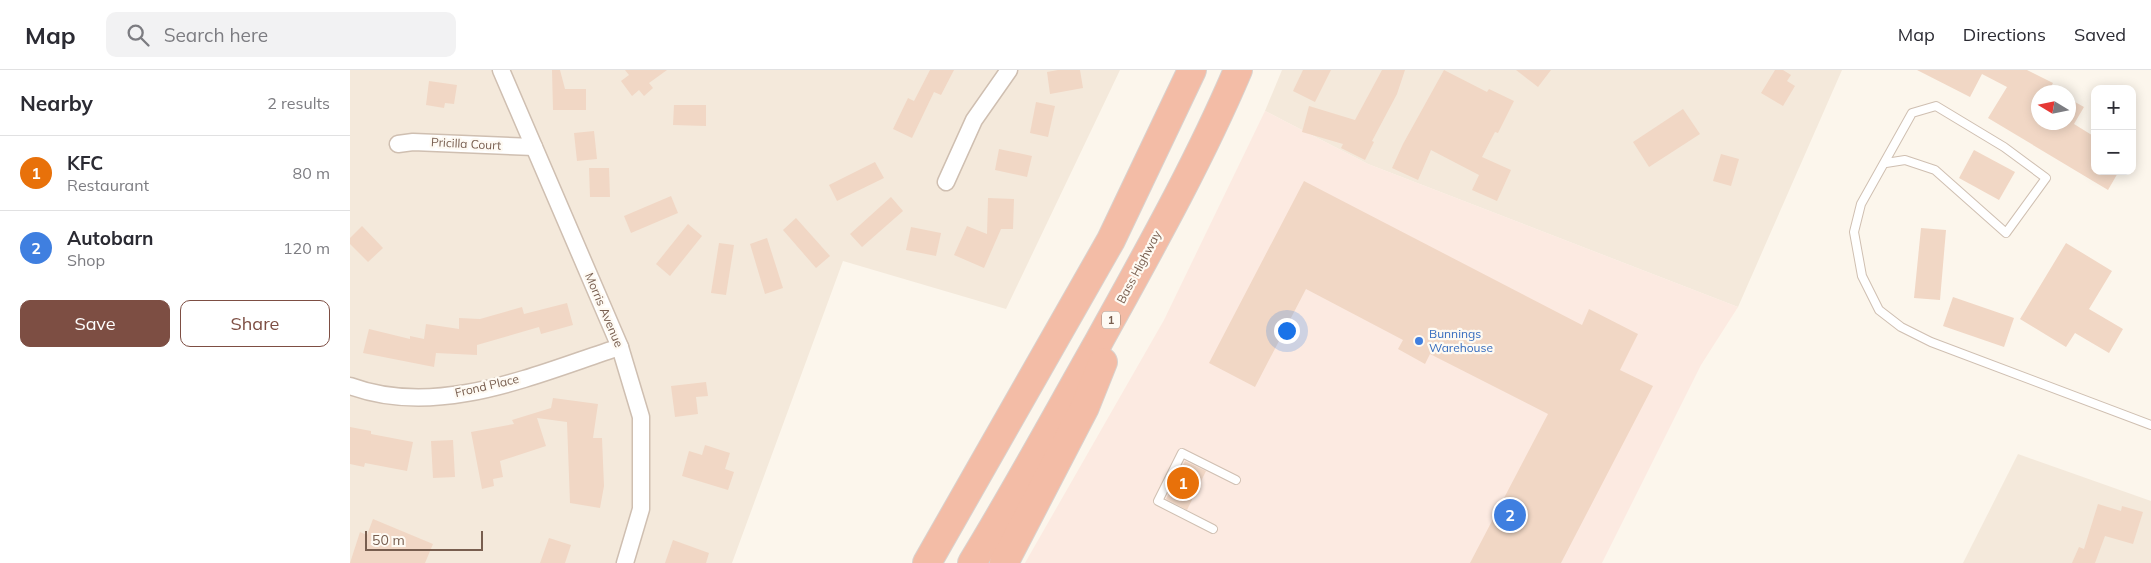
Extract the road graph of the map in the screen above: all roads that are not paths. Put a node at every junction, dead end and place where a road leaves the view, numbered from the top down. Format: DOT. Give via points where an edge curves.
graph roads {
  1 [pos="501,70"];
  2 [pos="1009,70"];
  3 [pos="1192,70"];
  4 [pos="1238,70"];
  5 [pos="398,144"];
  6 [pos="534,147"];
  7 [pos="1886,163"];
  8 [pos="946,182"];
  9 [pos="1147,254"];
  10 [pos="620,347"];
  11 [pos="350,386"];
  12 [pos="2151,425"];
  13 [pos="1236,480"];
  14 [pos="1213,528"];
  15 [pos="625,563"];
  16 [pos="927,563"];
  17 [pos="972,563"];
  18 [pos="1004,563"];
  1 -- 6 [label="street, Morris Avenue"];
  2 -- 8 [label="street" via="974,120"];
  3 -- 16 [label="highway" via="1111,240"];
  4 -- 9 [label="highway, Bass Highway / 1"];
  5 -- 6 [label="street, Pricilla Court"];
  6 -- 10 [label="street, Morris Avenue"];
  7 -- 7 [label="lane" via="1912,113 1936,106 2046,178 2006,233 1936,170 1904,160"];
  7 -- 12 [label="lane" via="1861,204 1854,232 1862,276 1879,310 1901,327 1930,342"];
  9 -- 17 [label="highway, Bass Highway / 1"];
  9 -- 18 [label="highway" via="1085,407"];
  10 -- 11 [label="street, Frond Place" via="509,383 462,393 420,398"];
  10 -- 15 [label="street, Morris Avenue" via="641,417 641,510"];
  13 -- 14 [label="lane" via="1182,453 1158,501"];
}
